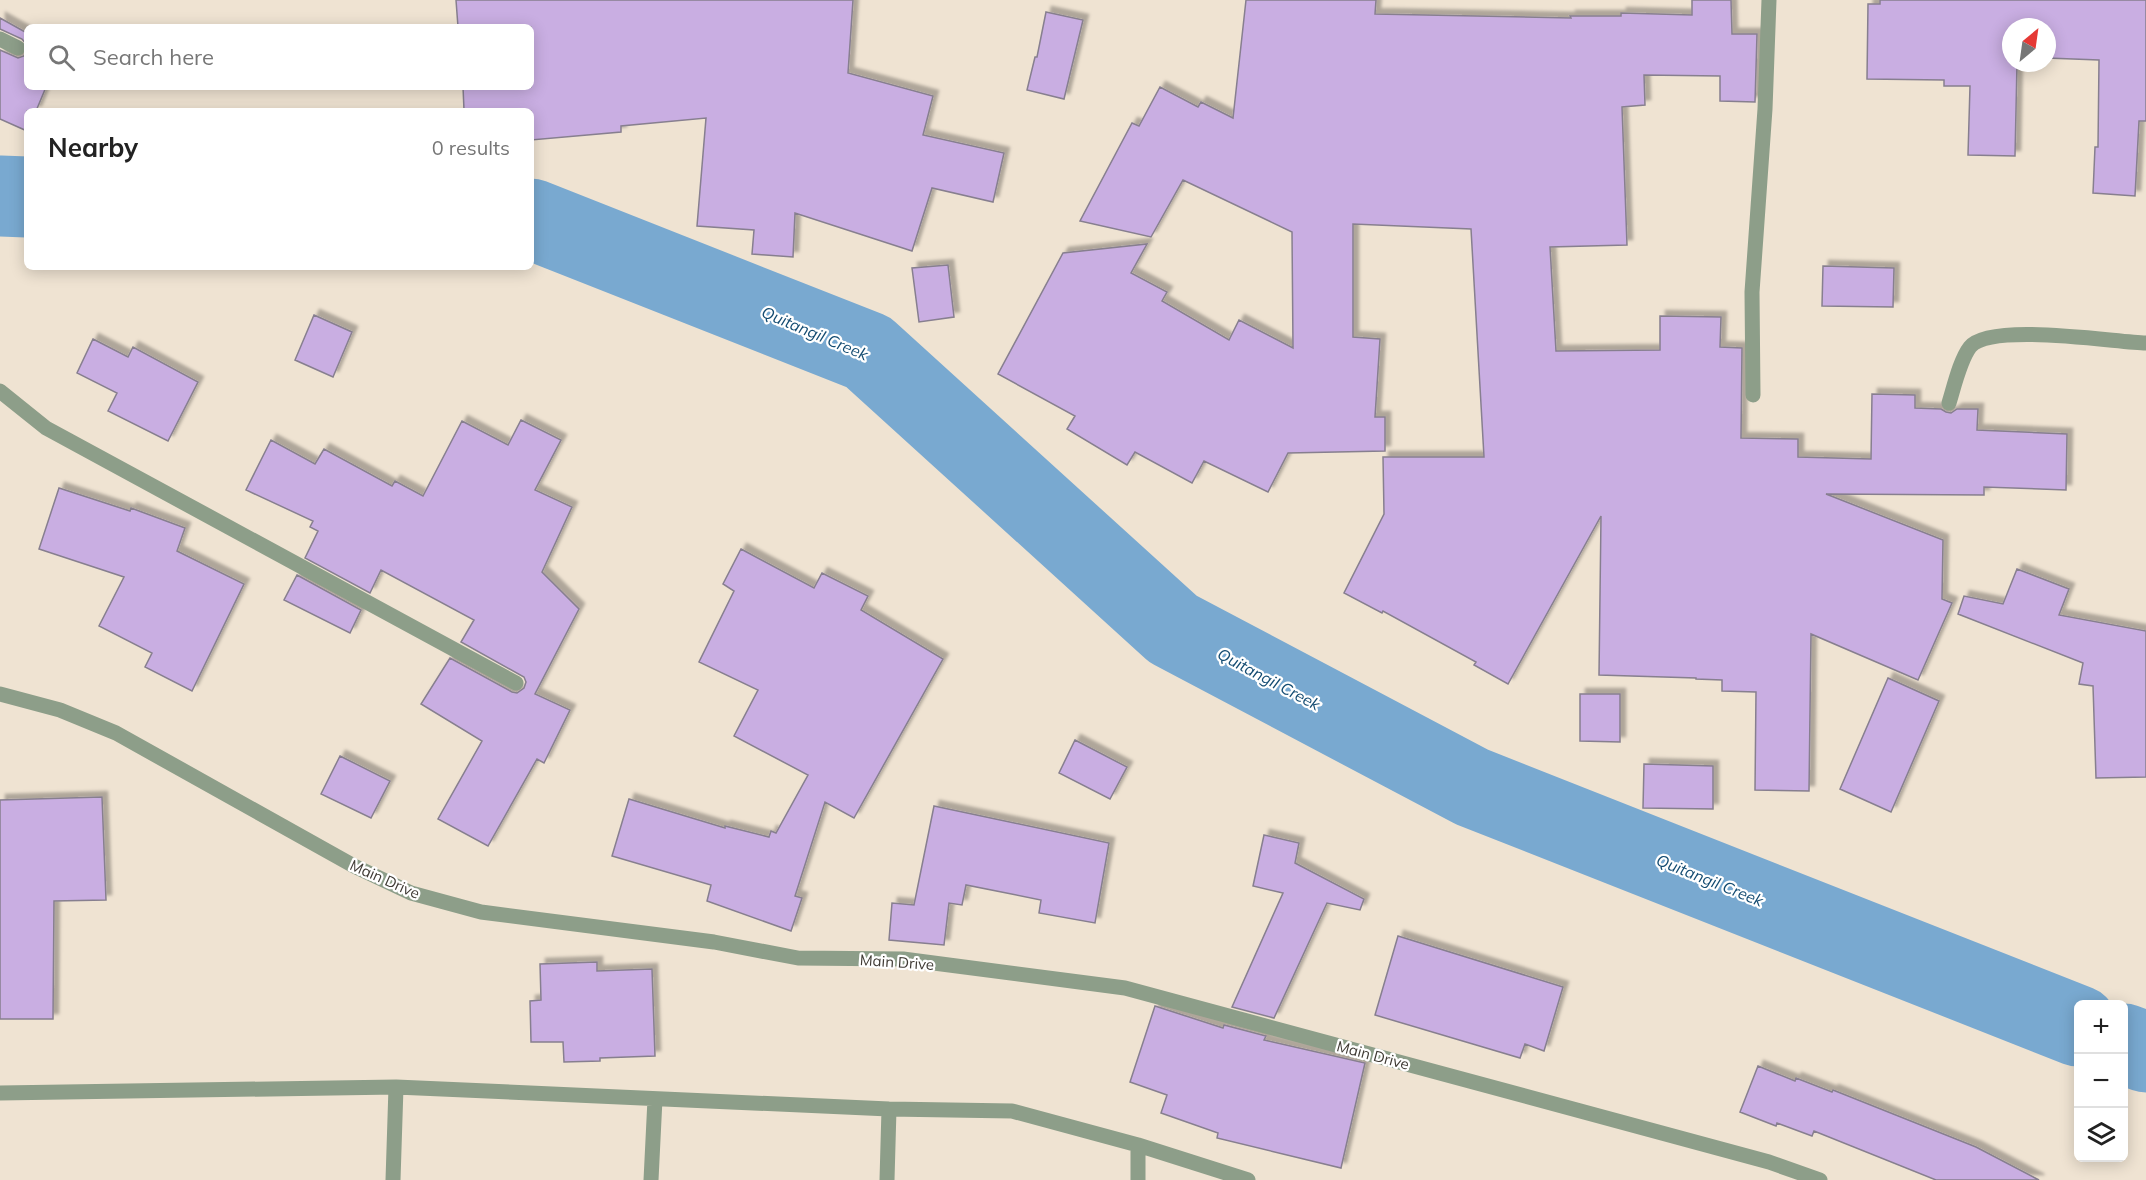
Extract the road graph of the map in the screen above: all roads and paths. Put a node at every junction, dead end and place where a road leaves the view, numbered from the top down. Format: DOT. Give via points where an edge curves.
graph roads {
  1 [pos="1769,0"];
  2 [pos="0,39"];
  3 [pos="18,48"];
  4 [pos="2146,343"];
  5 [pos="0,391"];
  6 [pos="1752,395"];
  7 [pos="1949,403"];
  8 [pos="516,683"];
  9 [pos="0,694"];
  10 [pos="396,1087"];
  11 [pos="0,1093"];
  12 [pos="656,1099"];
  13 [pos="889,1109"];
  14 [pos="1138,1145"];
  15 [pos="393,1180"];
  16 [pos="651,1180"];
  17 [pos="887,1180"];
  18 [pos="1138,1180"];
  19 [pos="1248,1180"];
  20 [pos="1820,1180"];
  1 -- 6 [label="street" via="1752,292"];
  2 -- 3 [label="street"];
  4 -- 7 [label="street" via="2033,334 1980,339 1966,355"];
  5 -- 8 [label="street" via="46,428"];
  9 -- 20 [label="street, Main Drive" via="60,710 116,733 354,866 411,893 481,912 714,942 798,958 903,960 1125,988 1757,1158"];
  10 -- 11 [label="street"];
  10 -- 12 [label="street"];
  10 -- 15 [label="street"];
  12 -- 13 [label="street"];
  12 -- 16 [label="street"];
  13 -- 14 [label="street" via="1012,1111"];
  13 -- 17 [label="street"];
  14 -- 18 [label="street"];
  14 -- 19 [label="street"];
}
